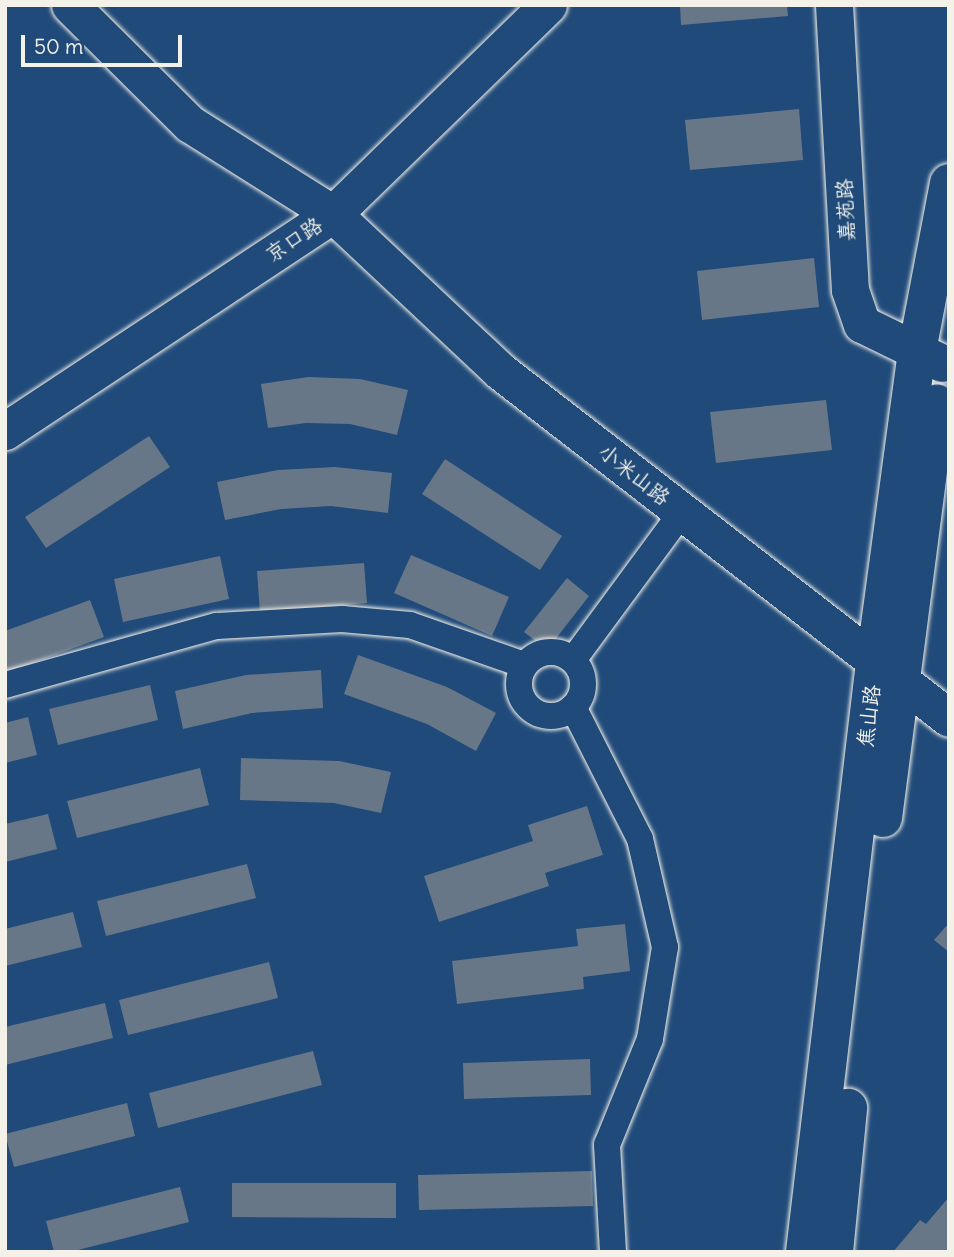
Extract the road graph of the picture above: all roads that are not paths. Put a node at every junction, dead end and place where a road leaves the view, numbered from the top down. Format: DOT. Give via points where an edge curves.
graph roads {
  1 [pos="70,5"];
  2 [pos="548,5"];
  3 [pos="835,5"];
  4 [pos="949,183"];
  5 [pos="334,214"];
  6 [pos="936,347"];
  7 [pos="5,431"];
  8 [pos="682,512"];
  9 [pos="573,660"];
  10 [pos="524,665"];
  11 [pos="888,672"];
  12 [pos="5,685"];
  13 [pos="573,707"];
  14 [pos="949,718"];
  15 [pos="613,1252"];
  16 [pos="805,1252"];
  17 [pos="834,1252"];
  1 -- 5 [label="street, 小米山路" via="190,124"];
  2 -- 5 [label="street, 京口路"];
  3 -- 6 [label="street, 嘉苑路" via="850,290 862,324"];
  4 -- 6 [label="main road, 焦山路"];
  5 -- 7 [label="street, 京口路"];
  5 -- 8 [label="street, 小米山路" via="500,370"];
  6 -- 11 [label="main road, 焦山路"];
  8 -- 9 [label="street"];
  8 -- 11 [label="street, 小米山路"];
  9 -- 10 [label="street" via="553,651 532,657"];
  9 -- 13 [label="street" via="583,678 583,689"];
  10 -- 12 [label="street" via="410,625 342,619 217,626"];
  10 -- 13 [label="street" via="519,675 520,696 534,712 554,716"];
  11 -- 14 [label="street, 小米山路"];
  11 -- 16 [label="main road, 焦山路"];
  11 -- 17 [label="main road, 焦山路"];
  13 -- 15 [label="street" via="640,839 665,947 650,1039 607,1145"];
}
